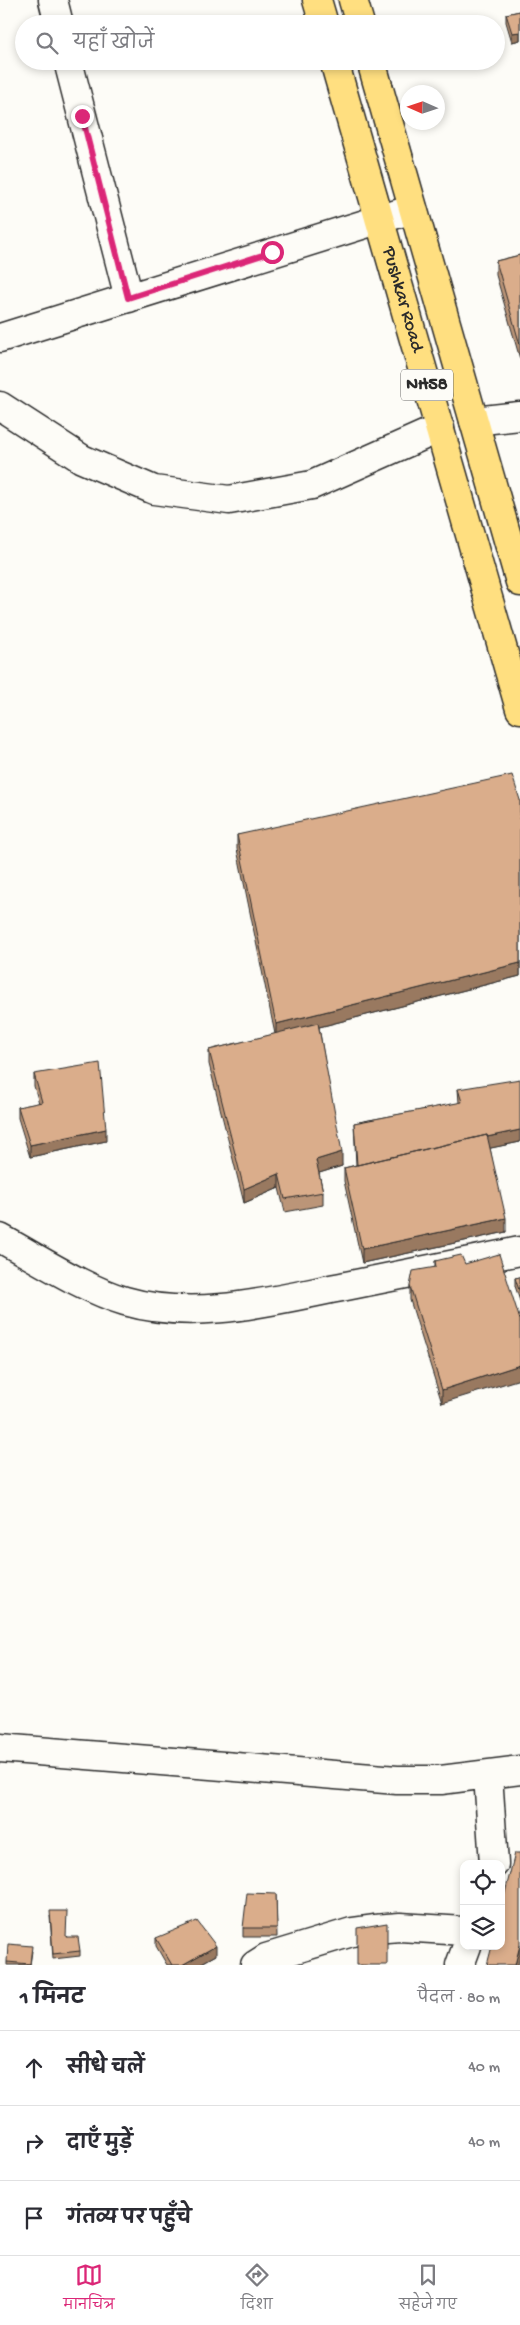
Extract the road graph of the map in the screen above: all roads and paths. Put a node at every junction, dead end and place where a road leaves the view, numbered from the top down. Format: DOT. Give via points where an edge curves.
graph roads {
  1 [pos="53,0"];
  2 [pos="317,0"];
  3 [pos="354,0"];
  4 [pos="57,15"];
  5 [pos="321,15"];
  6 [pos="358,15"];
  7 [pos="70,70"];
  8 [pos="337,70"];
  9 [pos="374,70"];
  10 [pos="413,208"];
  11 [pos="379,218"];
  12 [pos="128,298"];
  13 [pos="0,338"];
  14 [pos="0,406"];
  15 [pos="520,416"];
  16 [pos="474,421"];
  17 [pos="440,428"];
  18 [pos="520,582"];
  19 [pos="520,709"];
  20 [pos="0,1238"];
  21 [pos="520,1251"];
  22 [pos="0,1748"];
  23 [pos="520,1770"];
  24 [pos="488,1776"];
  25 [pos="494,1860"];
  26 [pos="460,1931"];
  27 [pos="466,1950"];
  28 [pos="256,1965"];
  29 [pos="460,1965"];
  1 -- 4 [label="street"];
  2 -- 5 [label="highway"];
  3 -- 6 [label="highway"];
  7 -- 12 [label="street"];
  8 -- 11 [label="highway, Pushkar Road / NH58"];
  9 -- 10 [label="highway, Pushkar Road / NH58"];
  10 -- 11 [label="street"];
  10 -- 16 [label="highway, Pushkar Road / NH58"];
  11 -- 12 [label="street"];
  11 -- 17 [label="highway, Pushkar Road / NH58"];
  12 -- 13 [label="street"];
  14 -- 17 [label="street" via="82,459 154,490 230,500 312,485"];
  15 -- 16 [label="street"];
  16 -- 18 [label="highway, Pushkar Road / NH58"];
  17 -- 19 [label="highway, Pushkar Road / NH58"];
  20 -- 21 [label="street" via="124,1300 156,1308 194,1310 266,1302"];
  22 -- 24 [label="street" via="397,1780"];
  23 -- 24 [label="street"];
  24 -- 25 [label="street"];
  26 -- 28 [label="street" via="400,1927 360,1931 266,1958"];
  27 -- 29 [label="street"];
}
